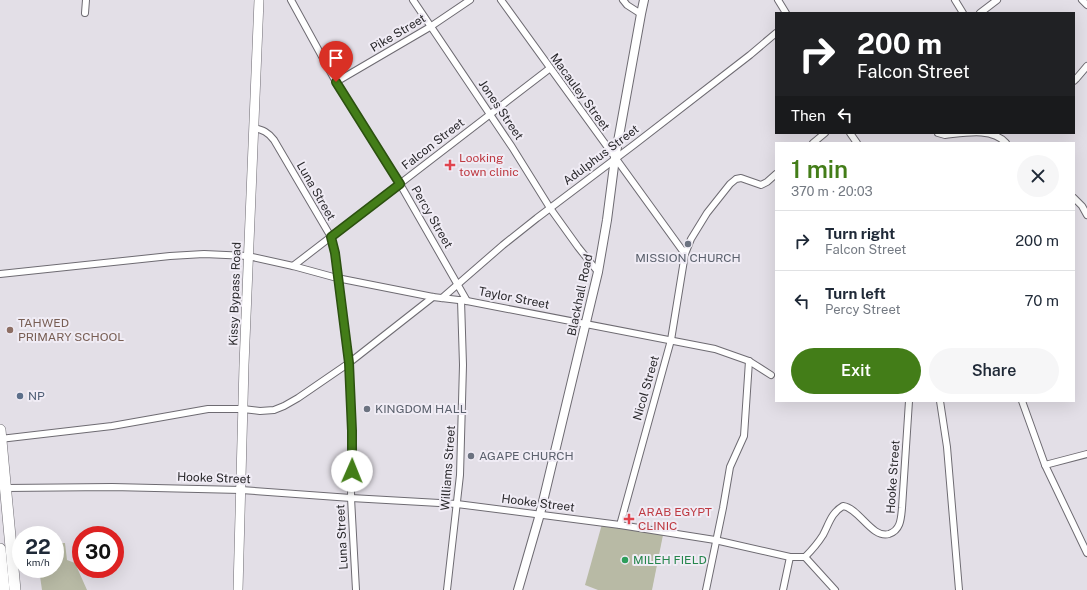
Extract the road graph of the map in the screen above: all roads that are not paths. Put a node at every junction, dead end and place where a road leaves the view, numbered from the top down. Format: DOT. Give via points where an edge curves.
graph roads {
  1 [pos="86,0"];
  2 [pos="259,0"];
  3 [pos="291,0"];
  4 [pos="413,0"];
  5 [pos="470,0"];
  6 [pos="501,0"];
  7 [pos="623,0"];
  8 [pos="644,0"];
  9 [pos="778,0"];
  10 [pos="955,0"];
  11 [pos="997,0"];
  12 [pos="1082,0"];
  13 [pos="1087,5"];
  14 [pos="85,12"];
  15 [pos="785,12"];
  16 [pos="961,12"];
  17 [pos="981,12"];
  18 [pos="640,14"];
  19 [pos="430,27"];
  20 [pos="775,34"];
  21 [pos="1087,66"];
  22 [pos="550,68"];
  23 [pos="1075,80"];
  24 [pos="336,82"];
  25 [pos="490,114"];
  26 [pos="254,128"];
  27 [pos="824,134"];
  28 [pos="992,134"];
  29 [pos="814,142"];
  30 [pos="1005,142"];
  31 [pos="615,158"];
  32 [pos="775,175"];
  33 [pos="400,184"];
  34 [pos="1075,199"];
  35 [pos="550,208"];
  36 [pos="1087,215"];
  37 [pos="331,237"];
  38 [pos="684,254"];
  39 [pos="248,256"];
  40 [pos="293,266"];
  41 [pos="598,272"];
  42 [pos="0,274"];
  43 [pos="337,278"];
  44 [pos="458,284"];
  45 [pos="432,297"];
  46 [pos="442,298"];
  47 [pos="464,300"];
  48 [pos="586,323"];
  49 [pos="671,340"];
  50 [pos="749,360"];
  51 [pos="349,363"];
  52 [pos="771,375"];
  53 [pos="909,402"];
  54 [pos="940,402"];
  55 [pos="1022,402"];
  56 [pos="243,409"];
  57 [pos="0,430"];
  58 [pos="0,439"];
  59 [pos="1087,454"];
  60 [pos="1045,465"];
  61 [pos="5,488"];
  62 [pos="241,490"];
  63 [pos="351,498"];
  64 [pos="457,504"];
  65 [pos="540,514"];
  66 [pos="620,525"];
  67 [pos="716,540"];
  68 [pos="0,549"];
  69 [pos="1087,553"];
  70 [pos="790,556"];
  71 [pos="805,558"];
  72 [pos="958,589"];
  73 [pos="4,590"];
  74 [pos="15,590"];
  75 [pos="238,590"];
  76 [pos="356,590"];
  77 [pos="447,590"];
  78 [pos="518,590"];
  79 [pos="706,590"];
  80 [pos="783,590"];
  81 [pos="835,590"];
  1 -- 14 [label="street"];
  2 -- 26 [label="main road, Kissy Bypass Road"];
  3 -- 24 [label="street, Percy Street"];
  4 -- 19 [label="street, Jones Street"];
  5 -- 19 [label="street, Pike Street"];
  6 -- 22 [label="street, Macauley Street"];
  7 -- 18 [label="street"];
  8 -- 18 [label="street, Blackhall Road"];
  9 -- 15 [label="street"];
  10 -- 16 [label="street"];
  11 -- 17 [label="street"];
  12 -- 13 [label="street"];
  18 -- 31 [label="street, Blackhall Road"];
  19 -- 24 [label="street, Pike Street"];
  19 -- 25 [label="street, Jones Street"];
  20 -- 31 [label="street, Adulphus Street"];
  21 -- 23 [label="street"];
  22 -- 25 [label="street, Falcon Street"];
  22 -- 31 [label="street, Macauley Street"];
  24 -- 33 [label="street, Percy Street"];
  25 -- 33 [label="street, Falcon Street"];
  25 -- 35 [label="street, Jones Street"];
  26 -- 37 [label="street, Luna Street" via="270,134"];
  26 -- 39 [label="main road, Kissy Bypass Road"];
  27 -- 29 [label="street"];
  28 -- 30 [label="street"];
  31 -- 35 [label="street, Adulphus Street"];
  31 -- 38 [label="street, Macauley Street"];
  31 -- 41 [label="street, Blackhall Road"];
  32 -- 38 [label="street, Nicol Street" via="761,185 741,178 730,184 707,213"];
  33 -- 37 [label="street, Falcon Street"];
  33 -- 44 [label="street, Percy Street"];
  34 -- 36 [label="street"];
  35 -- 41 [label="street, Jones Street"];
  35 -- 44 [label="street, Adulphus Street"];
  37 -- 40 [label="street, Falcon Street"];
  37 -- 43 [label="street, Luna Street"];
  38 -- 49 [label="street, Nicol Street"];
  39 -- 40 [label="street, Taylor Street"];
  39 -- 42 [label="street, Taylor Street" via="170,256"];
  39 -- 56 [label="main road, Kissy Bypass Road"];
  40 -- 43 [label="street, Taylor Street"];
  41 -- 48 [label="street, Blackhall Road"];
  43 -- 45 [label="street, Taylor Street"];
  43 -- 51 [label="street, Luna Street"];
  44 -- 46 [label="street, Adulphus Street"];
  44 -- 47 [label="street, Percy Street"];
  45 -- 46 [label="street, Taylor Street"];
  45 -- 51 [label="street"];
  46 -- 47 [label="street, Taylor Street"];
  47 -- 48 [label="street, Taylor Street"];
  47 -- 64 [label="street, Williams Street" via="462,436"];
  48 -- 49 [label="street, Taylor Street"];
  48 -- 65 [label="street, Blackhall Road"];
  49 -- 50 [label="street, Taylor Street" via="715,349"];
  49 -- 66 [label="street, Nicol Street"];
  50 -- 52 [label="street, Taylor Street"];
  50 -- 67 [label="street" via="744,436 730,467"];
  51 -- 56 [label="street" via="284,406 274,410"];
  51 -- 63 [label="street, Luna Street"];
  53 -- 71 [label="street, Hooke Street" via="901,521 898,528 884,535 870,527 848,507 843,506 832,516 817,544"];
  54 -- 72 [label="street" via="947,447"];
  55 -- 60 [label="street"];
  56 -- 58 [label="street" via="208,409 112,426"];
  56 -- 62 [label="main road, Kissy Bypass Road"];
  57 -- 58 [label="highway"];
  58 -- 61 [label="highway"];
  59 -- 60 [label="street"];
  60 -- 69 [label="street"];
  61 -- 62 [label="street, Hooke Street"];
  61 -- 74 [label="highway"];
  62 -- 63 [label="street, Hooke Street"];
  62 -- 75 [label="main road, Kissy Bypass Road"];
  63 -- 64 [label="street, Hooke Street"];
  63 -- 76 [label="street, Luna Street"];
  64 -- 65 [label="street, Hooke Street"];
  64 -- 77 [label="street, Williams Street"];
  65 -- 66 [label="street, Hooke Street"];
  65 -- 78 [label="street, Blackhall Road"];
  66 -- 67 [label="street, Hooke Street"];
  67 -- 70 [label="street, Hooke Street"];
  67 -- 79 [label="street"];
  68 -- 73 [label="highway"];
  70 -- 71 [label="street, Hooke Street"];
  70 -- 80 [label="street"];
  71 -- 81 [label="street"];
}
